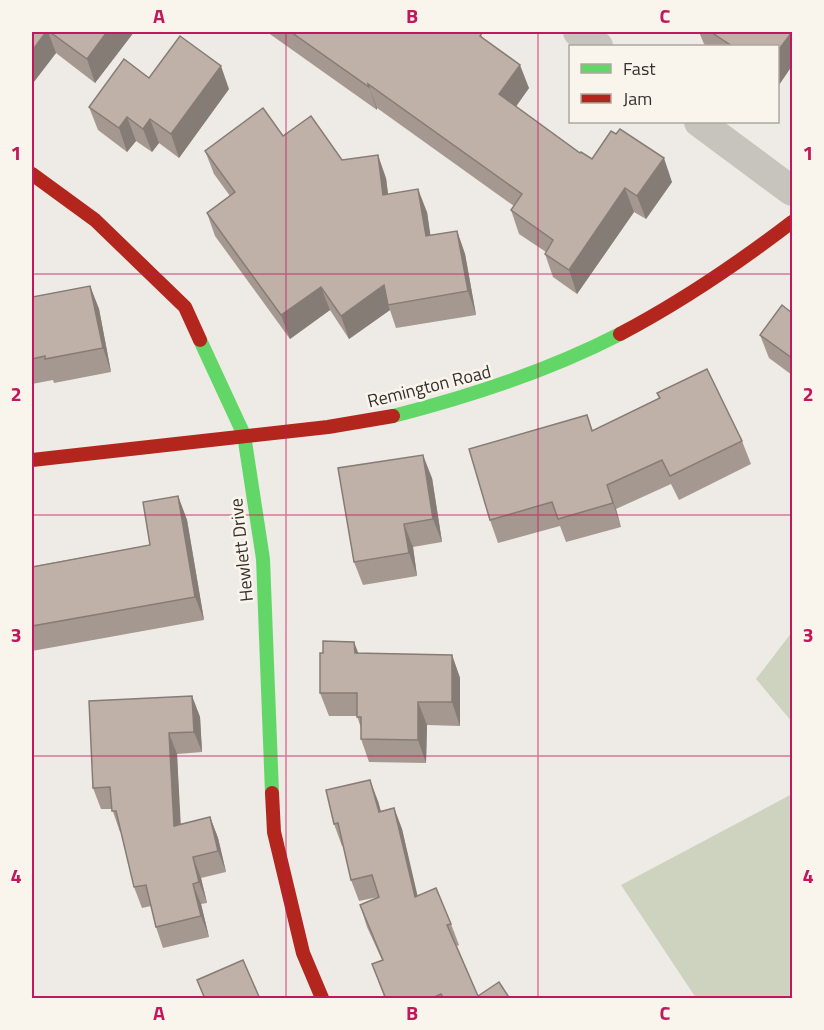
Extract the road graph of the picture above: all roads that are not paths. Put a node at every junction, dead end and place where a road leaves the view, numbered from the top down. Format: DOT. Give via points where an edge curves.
graph roads {
  1 [pos="578,32"];
  2 [pos="597,45"];
  3 [pos="700,123"];
  4 [pos="32,174"];
  5 [pos="792,191"];
  6 [pos="792,222"];
  7 [pos="244,435"];
  8 [pos="32,460"];
  9 [pos="322,999"];
  1 -- 2 [label="street"];
  3 -- 5 [label="street"];
  4 -- 7 [label="street, Hewlett Drive" via="95,220 185,307"];
  6 -- 7 [label="street, Remington Road" via="698,291 636,327 561,363 442,404 377,419 311,430"];
  7 -- 8 [label="street, Remington Road"];
  7 -- 9 [label="street, Hewlett Drive" via="263,559 274,832 303,953"];
}
